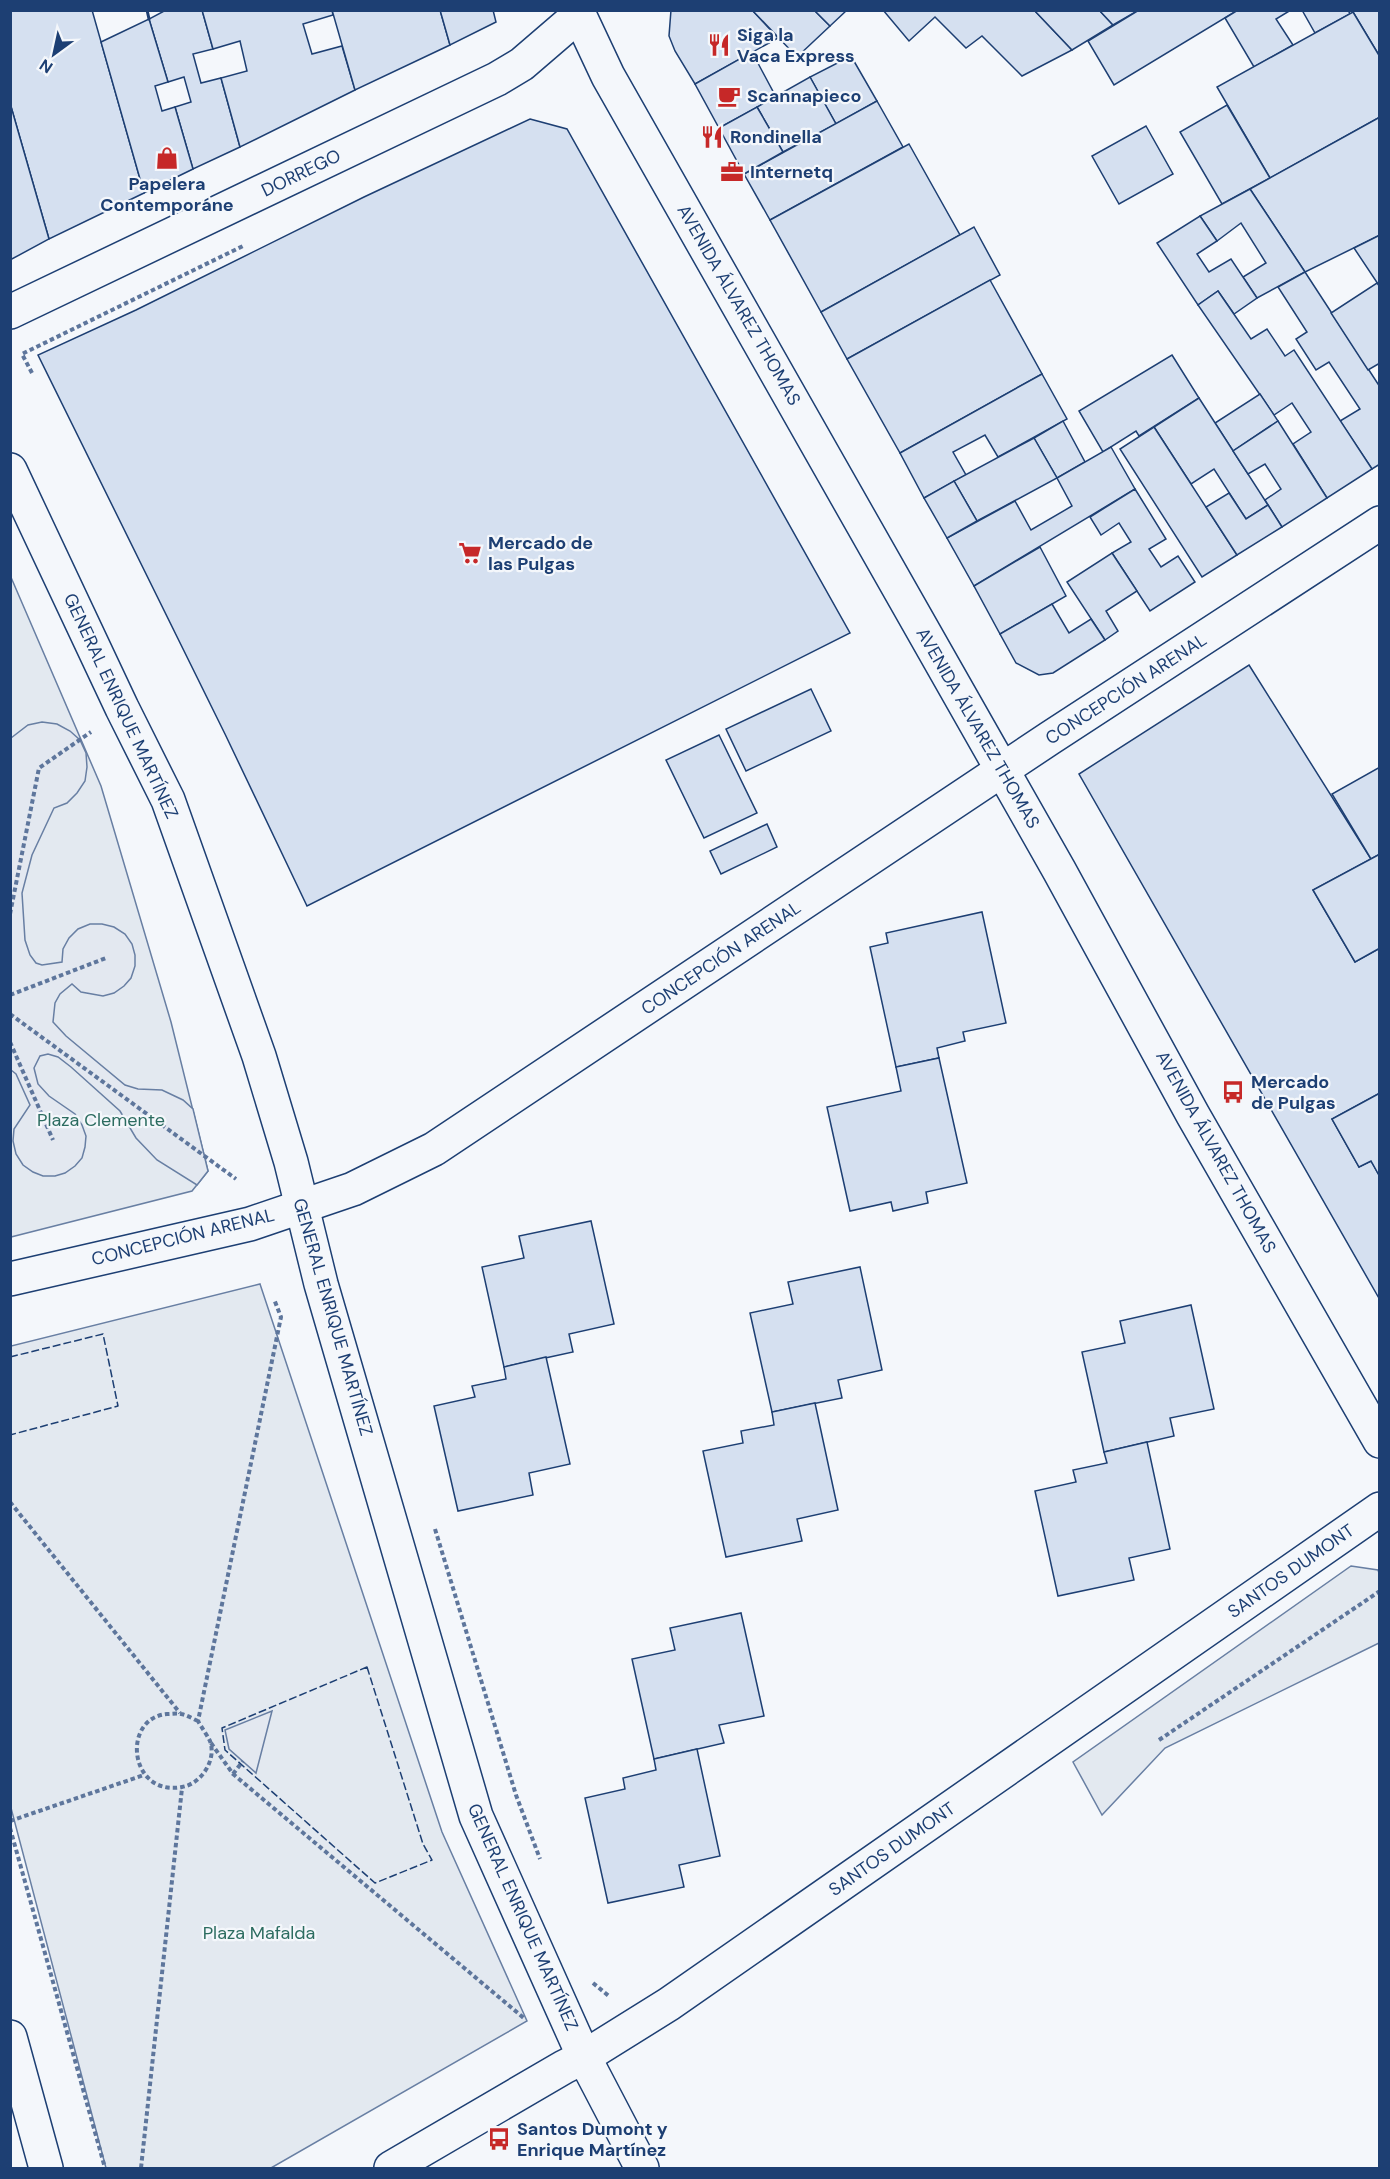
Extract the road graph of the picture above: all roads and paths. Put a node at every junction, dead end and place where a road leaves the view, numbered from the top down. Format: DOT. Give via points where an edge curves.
graph roads {
  1 [pos="579,12"];
  2 [pos="246,244"];
  3 [pos="10,312"];
  4 [pos="32,373"];
  5 [pos="10,470"];
  6 [pos="1380,523"];
  7 [pos="122,708"];
  8 [pos="1002,770"];
  9 [pos="11,912"];
  10 [pos="106,958"];
  11 [pos="10,995"];
  12 [pos="10,1014"];
  13 [pos="10,1042"];
  14 [pos="53,1140"];
  15 [pos="236,1179"];
  16 [pos="301,1206"];
  17 [pos="10,1279"];
  18 [pos="274,1299"];
  19 [pos="1380,1441"];
  20 [pos="10,1502"];
  21 [pos="1380,1509"];
  22 [pos="433,1523"];
  23 [pos="1380,1591"];
  24 [pos="181,1713"];
  25 [pos="198,1721"];
  26 [pos="1160,1740"];
  27 [pos="211,1743"];
  28 [pos="243,1761"];
  29 [pos="233,1774"];
  30 [pos="144,1775"];
  31 [pos="182,1788"];
  32 [pos="10,1821"];
  33 [pos="10,1828"];
  34 [pos="541,1862"];
  35 [pos="590,1980"];
  36 [pos="614,2000"];
  37 [pos="526,2020"];
  38 [pos="10,2037"];
  39 [pos="584,2057"];
  40 [pos="46,2169"];
  41 [pos="105,2169"];
  42 [pos="141,2169"];
  43 [pos="391,2169"];
  44 [pos="642,2169"];
  1 -- 3 [label="street, DORREGO" via="497,80"];
  1 -- 8 [label="street, AVENIDA ÁLVAREZ THOMAS" via="608,76"];
  2 -- 4 [label="path" via="22,354"];
  5 -- 7 [label="street, GENERAL ENRIQUE MARTÍNEZ"];
  6 -- 8 [label="street, CONCEPCIÓN ARENAL"];
  7 -- 9 [label="path" via="39,768"];
  7 -- 16 [label="street, GENERAL ENRIQUE MARTÍNEZ" via="172,811 259,1056"];
  8 -- 16 [label="street, CONCEPCIÓN ARENAL" via="434,1149 353,1189"];
  8 -- 19 [label="street, AVENIDA ÁLVAREZ THOMAS"];
  10 -- 11 [label="path"];
  12 -- 15 [label="path"];
  13 -- 14 [label="path"];
  16 -- 17 [label="street, CONCEPCIÓN ARENAL" via="250,1224"];
  16 -- 39 [label="street, GENERAL ENRIQUE MARTÍNEZ" via="476,1816"];
  18 -- 25 [label="path" via="281,1317"];
  20 -- 24 [label="path"];
  21 -- 39 [label="street, SANTOS DUMONT" via="669,2004"];
  22 -- 34 [label="path" via="516,1795"];
  23 -- 26 [label="path"];
  24 -- 25 [label="path"];
  24 -- 30 [label="path" via="159,1715 142,1730 135,1751"];
  25 -- 27 [label="path"];
  27 -- 29 [label="path"];
  27 -- 31 [label="path" via="210,1762 200,1779"];
  28 -- 29 [label="path"];
  29 -- 37 [label="path"];
  30 -- 31 [label="path" via="160,1786"];
  30 -- 32 [label="path"];
  31 -- 42 [label="path"];
  33 -- 41 [label="path"];
  35 -- 36 [label="path"];
  38 -- 40 [label="street"];
  39 -- 43 [label="street, SANTOS DUMONT"];
  39 -- 44 [label="street, GENERAL ENRIQUE MARTÍNEZ"];
}
